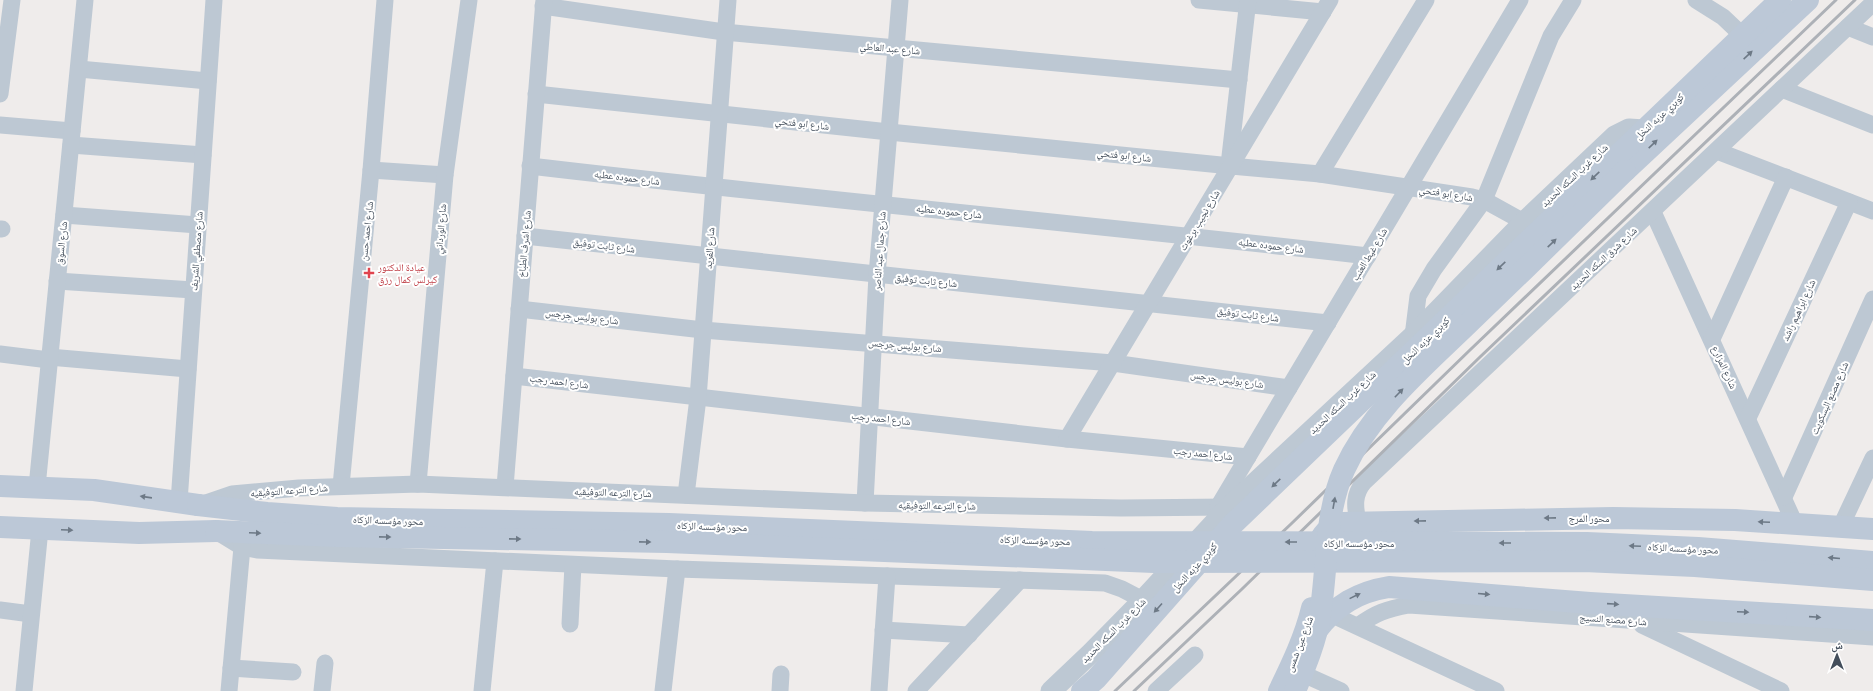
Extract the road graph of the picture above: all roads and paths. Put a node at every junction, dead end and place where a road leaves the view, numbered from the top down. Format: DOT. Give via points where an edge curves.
graph roads {
  1 [pos="12,0"];
  2 [pos="85,0"];
  3 [pos="214,0"];
  4 [pos="385,0"];
  5 [pos="469,0"];
  6 [pos="728,0"];
  7 [pos="900,0"];
  8 [pos="1199,0"];
  9 [pos="1426,0"];
  10 [pos="1520,0"];
  11 [pos="1572,0"];
  12 [pos="1696,0"];
  13 [pos="1780,0"];
  14 [pos="1808,0"];
  15 [pos="1248,2"];
  16 [pos="543,3"];
  17 [pos="1873,3"];
  18 [pos="1327,6"];
  19 [pos="1848,27"];
  20 [pos="724,32"];
  21 [pos="1743,36"];
  22 [pos="1873,37"];
  23 [pos="896,48"];
  24 [pos="78,69"];
  25 [pos="1239,80"];
  26 [pos="208,81"];
  27 [pos="1701,87"];
  28 [pos="1782,89"];
  29 [pos="0,94"];
  30 [pos="536,94"];
  31 [pos="718,114"];
  32 [pos="0,125"];
  33 [pos="1873,125"];
  34 [pos="1644,130"];
  35 [pos="889,132"];
  36 [pos="72,138"];
  37 [pos="1717,151"];
  38 [pos="203,155"];
  39 [pos="530,166"];
  40 [pos="1230,166"];
  41 [pos="372,170"];
  42 [pos="1320,174"];
  43 [pos="445,176"];
  44 [pos="1786,177"];
  45 [pos="713,187"];
  46 [pos="1409,187"];
  47 [pos="1484,200"];
  48 [pos="1849,202"];
  49 [pos="883,205"];
  50 [pos="1873,211"];
  51 [pos="1653,212"];
  52 [pos="64,215"];
  53 [pos="1524,222"];
  54 [pos="198,225"];
  55 [pos="525,236"];
  56 [pos="1189,236"];
  57 [pos="1368,256"];
  58 [pos="708,258"];
  59 [pos="877,275"];
  60 [pos="57,281"];
  61 [pos="193,290"];
  62 [pos="1149,302"];
  63 [pos="519,309"];
  64 [pos="1871,309"];
  65 [pos="1328,323"];
  66 [pos="703,330"];
  67 [pos="1413,336"];
  68 [pos="1712,339"];
  69 [pos="873,343"];
  70 [pos="0,354"];
  71 [pos="49,359"];
  72 [pos="1113,363"];
  73 [pos="188,369"];
  74 [pos="514,376"];
  75 [pos="1289,388"];
  76 [pos="698,398"];
  77 [pos="870,416"];
  78 [pos="1748,418"];
  79 [pos="1067,439"];
  80 [pos="1248,457"];
  81 [pos="1873,458"];
  82 [pos="418,484"];
  83 [pos="0,486"];
  84 [pos="341,486"];
  85 [pos="37,487"];
  86 [pos="505,487"];
  87 [pos="686,495"];
  88 [pos="1784,497"];
  89 [pos="865,503"];
  90 [pos="188,504"];
  91 [pos="1224,507"];
  92 [pos="1358,523"];
  93 [pos="1795,524"];
  94 [pos="1841,526"];
  95 [pos="0,527"];
  96 [pos="40,529"];
  97 [pos="1873,529"];
  98 [pos="216,531"];
  99 [pos="242,547"];
  100 [pos="1318,548"];
  101 [pos="495,561"];
  102 [pos="1873,562"];
  103 [pos="573,565"];
  104 [pos="677,569"];
  105 [pos="887,576"];
  106 [pos="1020,580"];
  107 [pos="1873,580"];
  108 [pos="1142,600"];
  109 [pos="1312,605"];
  110 [pos="0,610"];
  111 [pos="32,614"];
  112 [pos="1873,620"];
  113 [pos="1633,621"];
  114 [pos="570,624"];
  115 [pos="1358,626"];
  116 [pos="883,630"];
  117 [pos="1316,631"];
  118 [pos="969,635"];
  119 [pos="1873,637"];
  120 [pos="1195,655"];
  121 [pos="325,663"];
  122 [pos="231,668"];
  123 [pos="1290,668"];
  124 [pos="293,672"];
  125 [pos="24,691"];
  126 [pos="229,691"];
  127 [pos="322,691"];
  128 [pos="482,691"];
  129 [pos="663,691"];
  130 [pos="879,691"];
  131 [pos="916,691"];
  132 [pos="1051,691"];
  133 [pos="1082,691"];
  134 [pos="1156,691"];
  135 [pos="1279,691"];
  136 [pos="1295,691"];
  137 [pos="1341,691"];
  138 [pos="1496,691"];
  139 [pos="1781,691"];
  1 -- 29 [label="street"];
  2 -- 24 [label="street, شارع السوق"];
  3 -- 26 [label="street, شارع مصطفي الشريف"];
  4 -- 41 [label="street, شارع احمد حسن"];
  5 -- 43 [label="street, شارع الورداني"];
  6 -- 20 [label="street, شارع الفريد"];
  7 -- 23 [label="street, شارع جمال عبد الناصر"];
  8 -- 15 [label="street"];
  9 -- 42 [label="street"];
  10 -- 46 [label="street, شارع غيط العنب"];
  11 -- 47 [label="street" via="1551,36"];
  12 -- 21 [label="street" via="1723,18"];
  13 -- 21 [label="main road, كوبري عزبه النخل"];
  27 -- 14 [label="main road, كوبري عزبه النخل, one-way"];
  15 -- 18 [label="street"];
  15 -- 25 [label="street"];
  16 -- 20 [label="street, شارع عبد العاطي"];
  16 -- 30 [label="street, شارع اشرف الطباخ"];
  17 -- 19 [label="street, شارع شرق السكه الحديد"];
  18 -- 40 [label="street, شارع نجيب برغوث"];
  19 -- 22 [label="street"];
  19 -- 28 [label="street, شارع شرق السكه الحديد"];
  20 -- 23 [label="street, شارع عبد العاطي"];
  20 -- 31 [label="street, شارع الفريد"];
  21 -- 27 [label="main road, كوبري عزبه النخل"];
  23 -- 25 [label="street, شارع عبد العاطي"];
  23 -- 35 [label="street, شارع جمال عبد الناصر"];
  24 -- 26 [label="street"];
  24 -- 36 [label="street, شارع السوق"];
  25 -- 40 [label="street"];
  26 -- 38 [label="street, شارع مصطفي الشريف"];
  27 -- 34 [label="main road, كوبري عزبه النخل"];
  117 -- 27 [label="main road, كوبري عزبه النخل, one-way, bridge" via="1336,496 1344,470 1371,423 1416,375 1625,171"];
  28 -- 33 [label="street"];
  28 -- 37 [label="street, شارع شرق السكه الحديد"];
  30 -- 31 [label="street, شارع ابو فتحي"];
  30 -- 39 [label="street, شارع اشرف الطباخ"];
  31 -- 35 [label="street, شارع ابو فتحي"];
  31 -- 45 [label="street, شارع الفريد"];
  32 -- 36 [label="street"];
  34 -- 53 [label="street, شارع غرب السكه الحديد" via="1628,129 1615,136"];
  34 -- 133 [label="main road, كوبري عزبه النخل, one-way, bridge" via="1231,526 1096,679"];
  35 -- 40 [label="street, شارع ابو فتحي"];
  35 -- 49 [label="street, شارع جمال عبد الناصر"];
  36 -- 38 [label="street"];
  36 -- 52 [label="street, شارع السوق"];
  37 -- 44 [label="street"];
  37 -- 51 [label="street, شارع شرق السكه الحديد"];
  38 -- 54 [label="street, شارع مصطفي الشريف"];
  39 -- 45 [label="street, شارع حموده عطيه"];
  39 -- 55 [label="street, شارع اشرف الطباخ"];
  40 -- 42 [label="street, شارع ابو فتحي"];
  40 -- 56 [label="street, شارع نجيب برغوث"];
  41 -- 43 [label="street"];
  41 -- 84 [label="street, شارع احمد حسن"];
  42 -- 46 [label="street, شارع ابو فتحي"];
  43 -- 82 [label="street, شارع الورداني"];
  44 -- 48 [label="street"];
  44 -- 68 [label="street"];
  45 -- 49 [label="street, شارع حموده عطيه"];
  45 -- 58 [label="street, شارع الفريد"];
  46 -- 47 [label="street, شارع ابو فتحي"];
  46 -- 57 [label="street, شارع غيط العنب"];
  47 -- 53 [label="street, شارع ابو فتحي"];
  47 -- 67 [label="street" via="1434,269 1418,296"];
  48 -- 50 [label="street"];
  48 -- 78 [label="street, شارع ابراهيم راشد"];
  49 -- 56 [label="street, شارع حموده عطيه"];
  49 -- 59 [label="street, شارع جمال عبد الناصر"];
  51 -- 68 [label="street, شارع المزارع"];
  51 -- 92 [label="street, شارع شرق السكه الحديد" via="1359,487 1355,500"];
  52 -- 54 [label="street"];
  52 -- 60 [label="street, شارع السوق"];
  53 -- 67 [label="street, شارع غرب السكه الحديد"];
  54 -- 61 [label="street, شارع مصطفي الشريف"];
  55 -- 58 [label="street, شارع ثابت توفيق"];
  55 -- 63 [label="street, شارع اشرف الطباخ"];
  56 -- 57 [label="street, شارع حموده عطيه"];
  56 -- 62 [label="street, شارع نجيب برغوث"];
  57 -- 65 [label="street, شارع غيط العنب"];
  58 -- 59 [label="street, شارع ثابت توفيق"];
  58 -- 66 [label="street, شارع الفريد"];
  59 -- 62 [label="street, شارع ثابت توفيق"];
  59 -- 69 [label="street, شارع جمال عبد الناصر"];
  60 -- 61 [label="street"];
  60 -- 71 [label="street, شارع السوق"];
  61 -- 73 [label="street, شارع مصطفي الشريف"];
  62 -- 65 [label="street, شارع ثابت توفيق"];
  62 -- 72 [label="street, شارع نجيب برغوث"];
  63 -- 66 [label="street, شارع بوليس جرجس"];
  63 -- 74 [label="street, شارع اشرف الطباخ"];
  64 -- 88 [label="street, شارع مصنع البسكويت"];
  65 -- 75 [label="street, شارع غيط العنب"];
  66 -- 69 [label="street, شارع بوليس جرجس"];
  66 -- 76 [label="street, شارع الفريد"];
  67 -- 91 [label="street, شارع غرب السكه الحديد"];
  68 -- 78 [label="street, شارع المزارع"];
  69 -- 72 [label="street, شارع بوليس جرجس"];
  69 -- 77 [label="street, شارع جمال عبد الناصر"];
  70 -- 71 [label="street"];
  71 -- 73 [label="street"];
  71 -- 85 [label="street, شارع السوق"];
  72 -- 75 [label="street, شارع بوليس جرجس"];
  72 -- 79 [label="street, شارع نجيب برغوث"];
  73 -- 90 [label="street, شارع مصطفي الشريف"];
  74 -- 76 [label="street, شارع احمد رجب"];
  74 -- 86 [label="street, شارع اشرف الطباخ"];
  75 -- 80 [label="street, شارع غيط العنب"];
  76 -- 77 [label="street, شارع احمد رجب"];
  76 -- 87 [label="street, شارع الفريد"];
  77 -- 79 [label="street, شارع احمد رجب"];
  77 -- 89 [label="street, شارع جمال عبد الناصر"];
  78 -- 88 [label="street, شارع المزارع"];
  79 -- 80 [label="street, شارع احمد رجب"];
  80 -- 91 [label="street, شارع غيط العنب"];
  81 -- 94 [label="street"];
  82 -- 84 [label="street, شارع الترعه التوفيقيه"];
  82 -- 86 [label="street, شارع الترعه التوفيقيه"];
  83 -- 85 [label="main road, شارع الترعه التوفيقيه"];
  84 -- 90 [label="street, شارع الترعه التوفيقيه" via="232,494"];
  90 -- 85 [label="main road, شارع الترعه التوفيقيه, one-way" via="94,490"];
  86 -- 87 [label="street, شارع الترعه التوفيقيه"];
  87 -- 89 [label="street, شارع الترعه التوفيقيه"];
  88 -- 93 [label="street, شارع المزارع"];
  89 -- 91 [label="street, شارع الترعه التوفيقيه" via="1121,508"];
  102 -- 90 [label="main road, محور مؤسسه الزكاه, one-way, bridge" via="1698,548 1587,543 1092,542 669,524 337,518"];
  91 -- 108 [label="street, شارع غرب السكه الحديد"];
  93 -- 92 [label="main road, محور المرج, one-way" via="1613,518"];
  92 -- 100 [label="main road, محور المرج" via="1343,523 1330,527 1321,536"];
  93 -- 94 [label="main road, محور المرج"];
  94 -- 97 [label="main road, محور المرج"];
  95 -- 96 [label="main road"];
  96 -- 98 [label="main road, one-way" via="140,533"];
  96 -- 111 [label="street"];
  98 -- 99 [label="street"];
  98 -- 107 [label="main road, محور مؤسسه الزكاه, one-way, bridge" via="336,536 667,542 1138,562 1584,561 1695,566"];
  99 -- 101 [label="street" via="257,550"];
  99 -- 122 [label="street"];
  100 -- 109 [label="main road, شارع عين شمس"];
  101 -- 103 [label="street"];
  101 -- 128 [label="street"];
  103 -- 104 [label="street"];
  103 -- 114 [label="street"];
  104 -- 105 [label="street"];
  104 -- 129 [label="street"];
  105 -- 106 [label="street"];
  105 -- 116 [label="street"];
  106 -- 108 [label="street" via="1105,583"];
  106 -- 118 [label="street"];
  108 -- 132 [label="street, شارع غرب السكه الحديد"];
  109 -- 115 [label="street"];
  109 -- 123 [label="main road, شارع عين شمس" via="1307,627"];
  110 -- 111 [label="street"];
  111 -- 125 [label="street"];
  117 -- 112 [label="main road, one-way, bridge" via="1330,614 1347,600 1389,587"];
  113 -- 115 [label="street, شارع مصنع النسيج" via="1409,605 1390,608 1372,615"];
  113 -- 119 [label="street, شارع مصنع النسيج"];
  113 -- 139 [label="street"];
  115 -- 138 [label="street"];
  116 -- 118 [label="street"];
  116 -- 130 [label="street"];
  117 -- 136 [label="main road, كوبري عزبه النخل, bridge"];
  118 -- 131 [label="street"];
  120 -- 134 [label="street"];
  121 -- 127 [label="street"];
  122 -- 124 [label="street"];
  122 -- 126 [label="street"];
  123 -- 135 [label="main road, شارع عين شمس"];
  123 -- 137 [label="street"];
}
